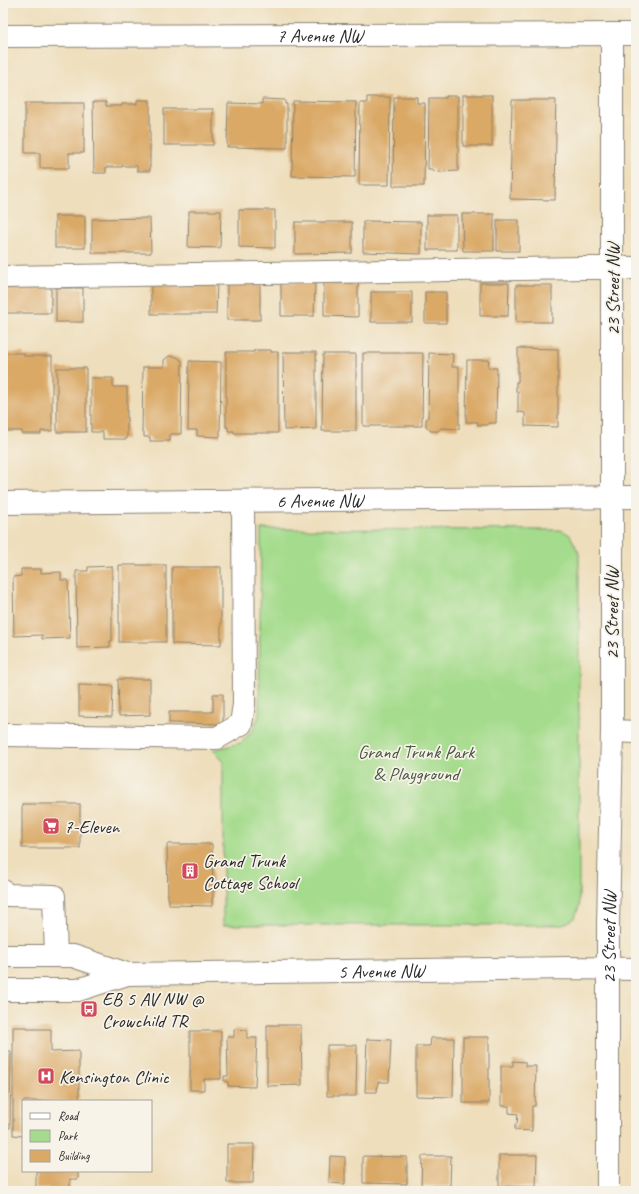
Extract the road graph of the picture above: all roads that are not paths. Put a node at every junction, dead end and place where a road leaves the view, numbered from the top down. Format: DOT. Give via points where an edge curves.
graph roads {
  1 [pos="612,34"];
  2 [pos="636,34"];
  3 [pos="3,36"];
  4 [pos="612,268"];
  5 [pos="636,268"];
  6 [pos="3,276"];
  7 [pos="611,497"];
  8 [pos="636,497"];
  9 [pos="243,500"];
  10 [pos="3,504"];
  11 [pos="612,731"];
  12 [pos="636,732"];
  13 [pos="3,735"];
  14 [pos="3,891"];
  15 [pos="3,956"];
  16 [pos="56,956"];
  17 [pos="608,968"];
  18 [pos="636,969"];
  19 [pos="126,974"];
  20 [pos="3,990"];
  21 [pos="608,1191"];
  1 -- 2 [label="street, 7 Avenue NW"];
  1 -- 3 [label="street, 7 Avenue NW"];
  1 -- 4 [label="street, 23 Street NW"];
  4 -- 5 [label="street"];
  4 -- 6 [label="street"];
  4 -- 7 [label="street, 23 Street NW"];
  7 -- 8 [label="street, 6 Avenue NW"];
  7 -- 9 [label="street, 6 Avenue NW"];
  7 -- 11 [label="street, 23 Street NW"];
  9 -- 10 [label="street, 6 Avenue NW"];
  9 -- 13 [label="street" via="244,704 241,724 217,738"];
  11 -- 12 [label="street"];
  11 -- 17 [label="street, 23 Street NW"];
  14 -- 16 [label="street" via="7,895 54,896"];
  15 -- 16 [label="street, 5 Avenue NW"];
  16 -- 19 [label="street, 5 Avenue NW" via="73,956"];
  17 -- 18 [label="street, 5 Avenue NW"];
  17 -- 19 [label="street, 5 Avenue NW"];
  17 -- 21 [label="street, 23 Street NW"];
  19 -- 20 [label="street, 5 Avenue NW" via="78,990"];
}
